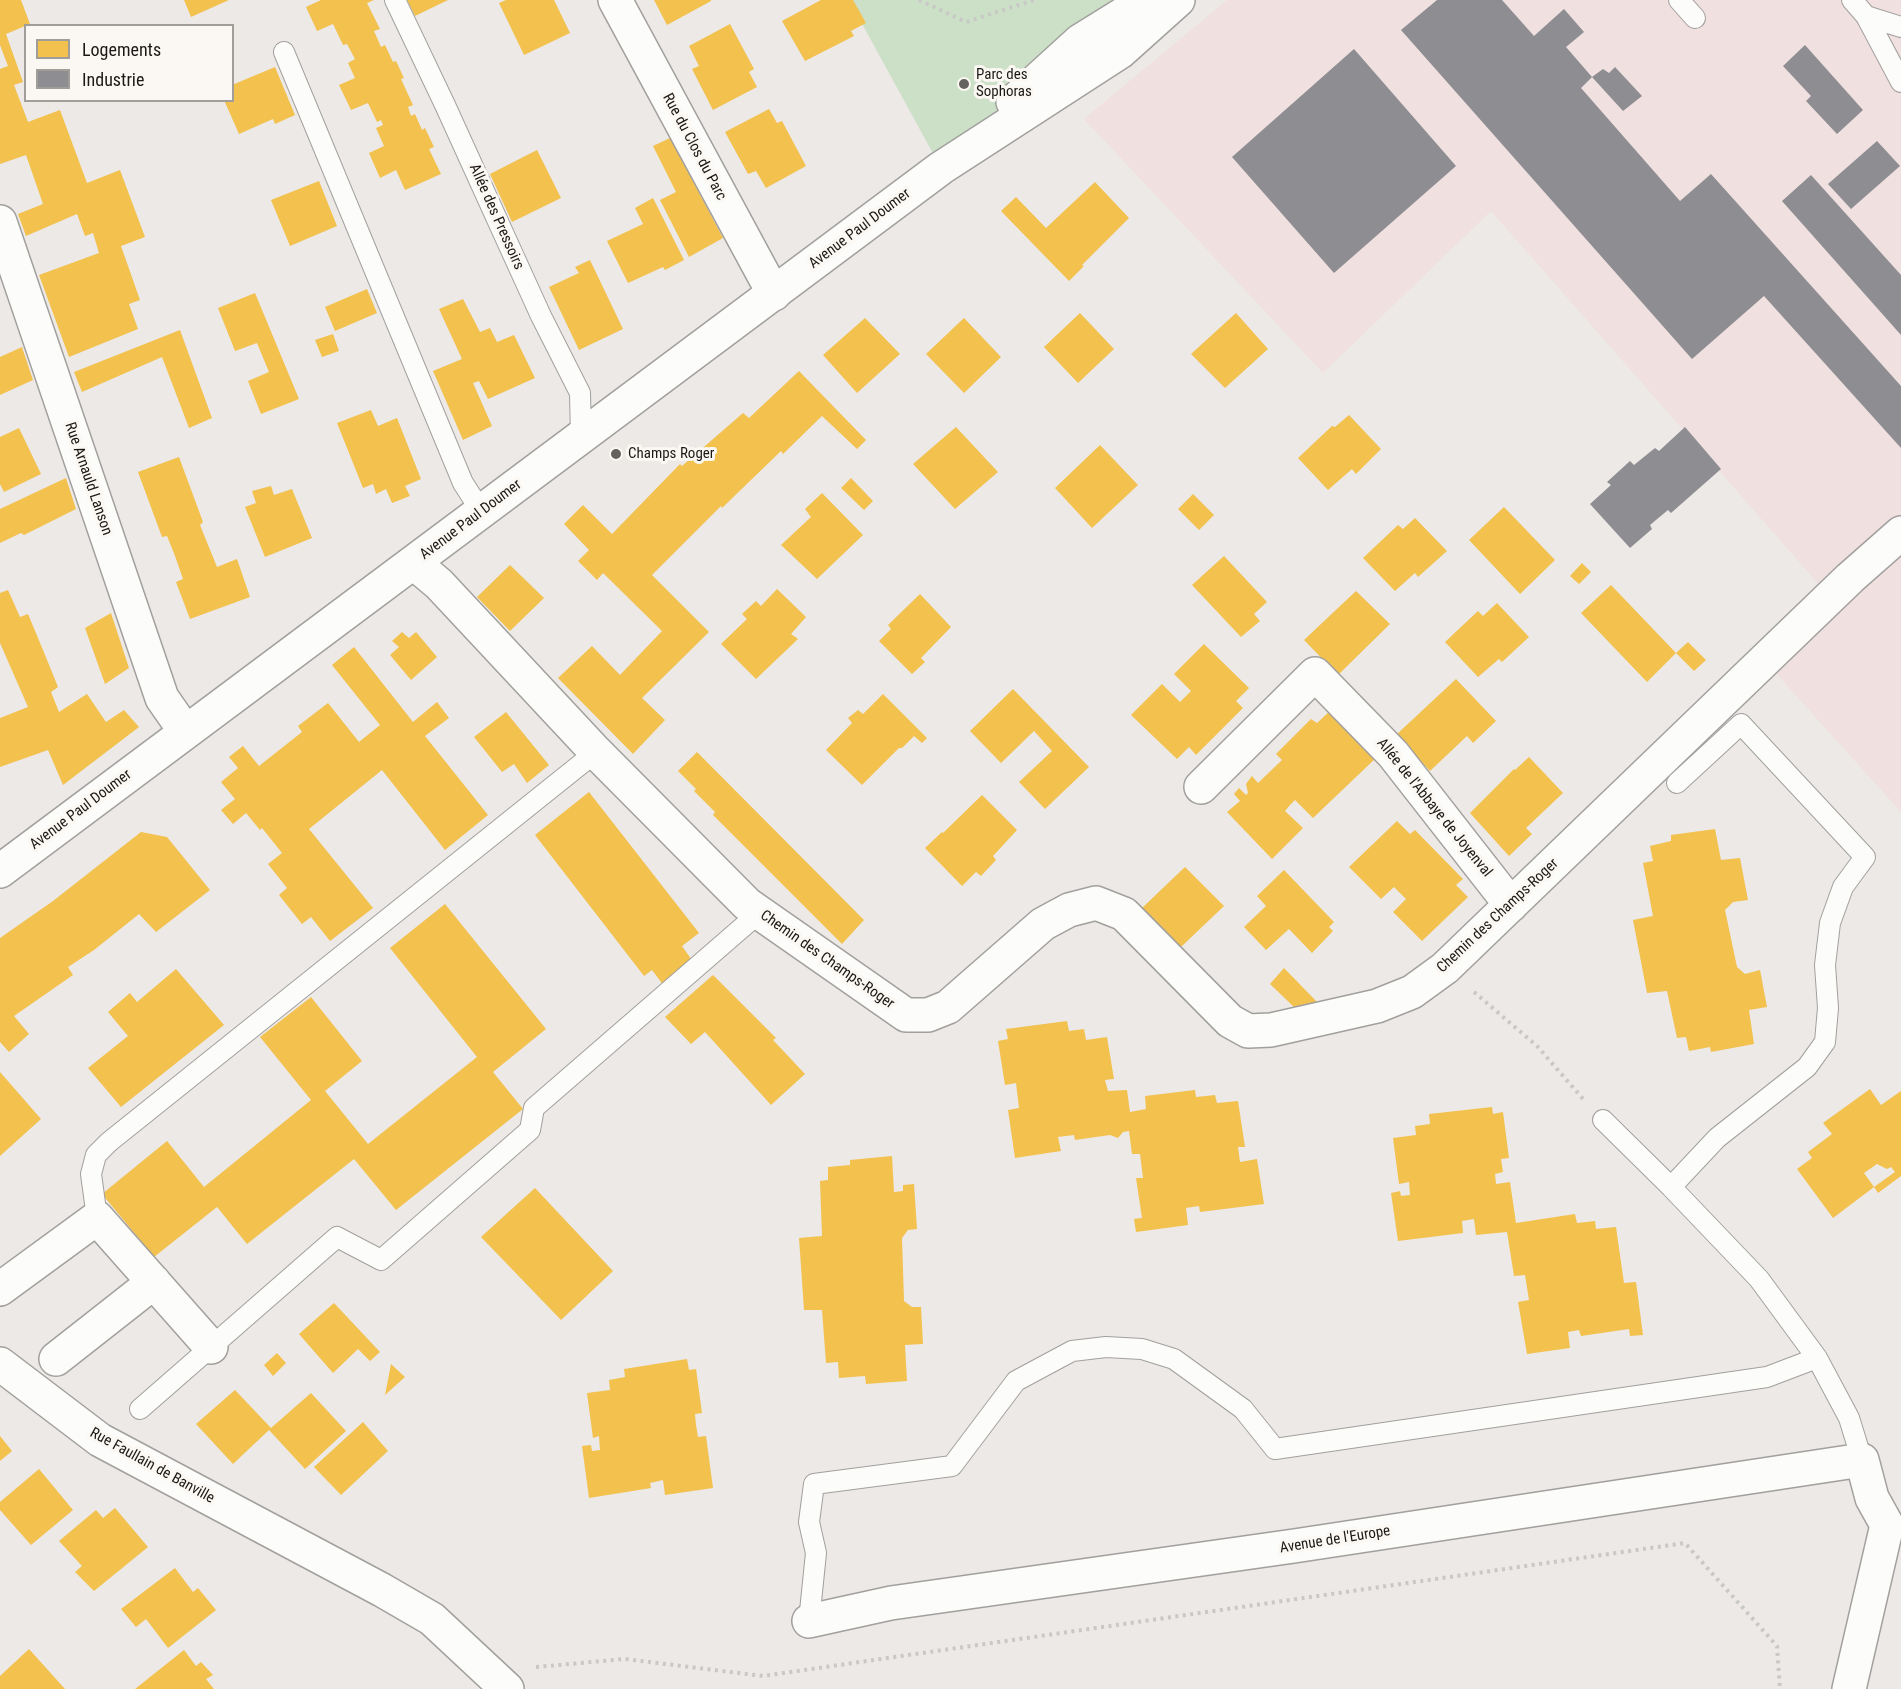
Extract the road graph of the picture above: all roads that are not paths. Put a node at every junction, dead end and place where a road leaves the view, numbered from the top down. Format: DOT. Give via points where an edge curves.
graph roads {
  1 [pos="395,0"];
  2 [pos="615,0"];
  3 [pos="1146,0"];
  4 [pos="1178,0"];
  5 [pos="1679,0"];
  6 [pos="1852,0"];
  7 [pos="1866,16"];
  8 [pos="1695,18"];
  9 [pos="1901,27"];
  10 [pos="284,52"];
  11 [pos="1901,82"];
  12 [pos="941,168"];
  13 [pos="0,222"];
  14 [pos="774,294"];
  15 [pos="581,437"];
  16 [pos="482,511"];
  17 [pos="1901,533"];
  18 [pos="414,563"];
  19 [pos="185,731"];
  20 [pos="596,752"];
  21 [pos="1677,783"];
  22 [pos="1201,787"];
  23 [pos="0,871"];
  24 [pos="1511,905"];
  25 [pos="759,913"];
  26 [pos="1603,1120"];
  27 [pos="1671,1187"];
  28 [pos="98,1218"];
  29 [pos="154,1282"];
  30 [pos="0,1289"];
  31 [pos="211,1347"];
  32 [pos="1817,1358"];
  33 [pos="56,1359"];
  34 [pos="0,1364"];
  35 [pos="140,1409"];
  36 [pos="1862,1460"];
  37 [pos="1894,1520"];
  38 [pos="809,1621"];
  39 [pos="498,1680"];
  40 [pos="1849,1689"];
  1 -- 15 [label="lane, Allée des Pressoirs" via="580,393"];
  2 -- 14 [label="street, Rue du Clos du Parc"];
  3 -- 12 [label="street, Avenue Paul Doumer" via="1080,41"];
  4 -- 12 [label="street, Avenue Paul Doumer" via="1120,52"];
  5 -- 8 [label="lane"];
  6 -- 7 [label="lane"];
  7 -- 9 [label="lane"];
  7 -- 11 [label="lane"];
  10 -- 16 [label="lane" via="463,483"];
  12 -- 14 [label="street, Avenue Paul Doumer"];
  13 -- 19 [label="street, Rue Arnauld Lanson" via="162,698"];
  14 -- 15 [label="street, Avenue Paul Doumer"];
  15 -- 16 [label="street, Avenue Paul Doumer"];
  16 -- 18 [label="street, Avenue Paul Doumer"];
  17 -- 24 [label="street, Chemin des Champs-Roger" via="1841,586"];
  18 -- 19 [label="street, Avenue Paul Doumer"];
  18 -- 20 [label="street, Chemin des Champs-Roger" via="439,584"];
  19 -- 23 [label="street, Avenue Paul Doumer"];
  20 -- 25 [label="street, Chemin des Champs-Roger"];
  20 -- 28 [label="lane" via="109,1142 96,1155 91,1174"];
  21 -- 27 [label="lane" via="1741,724 1865,857 1843,887 1830,923 1825,964 1825,1042 1807,1067 1718,1138"];
  22 -- 24 [label="street, Allée de l'Abbaye de Joyenval" via="1316,674 1393,754"];
  24 -- 25 [label="street, Chemin des Champs-Roger" via="1445,968 1412,992 1377,1006 1271,1030 1248,1031 1230,1021 1124,914 1096,903 1069,910 1043,924 948,1007 928,1016 906,1015"];
  25 -- 31 [label="lane" via="534,1108 530,1130 381,1260 338,1237"];
  26 -- 27 [label="lane"];
  27 -- 32 [label="lane" via="1759,1279"];
  28 -- 29 [label="street"];
  28 -- 30 [label="street"];
  29 -- 31 [label="street"];
  29 -- 33 [label="street"];
  31 -- 35 [label="lane"];
  32 -- 36 [label="lane" via="1849,1418"];
  32 -- 38 [label="lane" via="1767,1377 1275,1449 1243,1409 1174,1359 1143,1349 1107,1347 1072,1351 1016,1381 952,1466 814,1484 809,1522 816,1553"];
  34 -- 39 [label="street, Rue Faullain de Banville" via="100,1440 432,1619"];
  36 -- 37 [label="street" via="1872,1498"];
  36 -- 38 [label="street, Avenue de l'Europe" via="903,1602"];
  37 -- 40 [label="street"];
}
